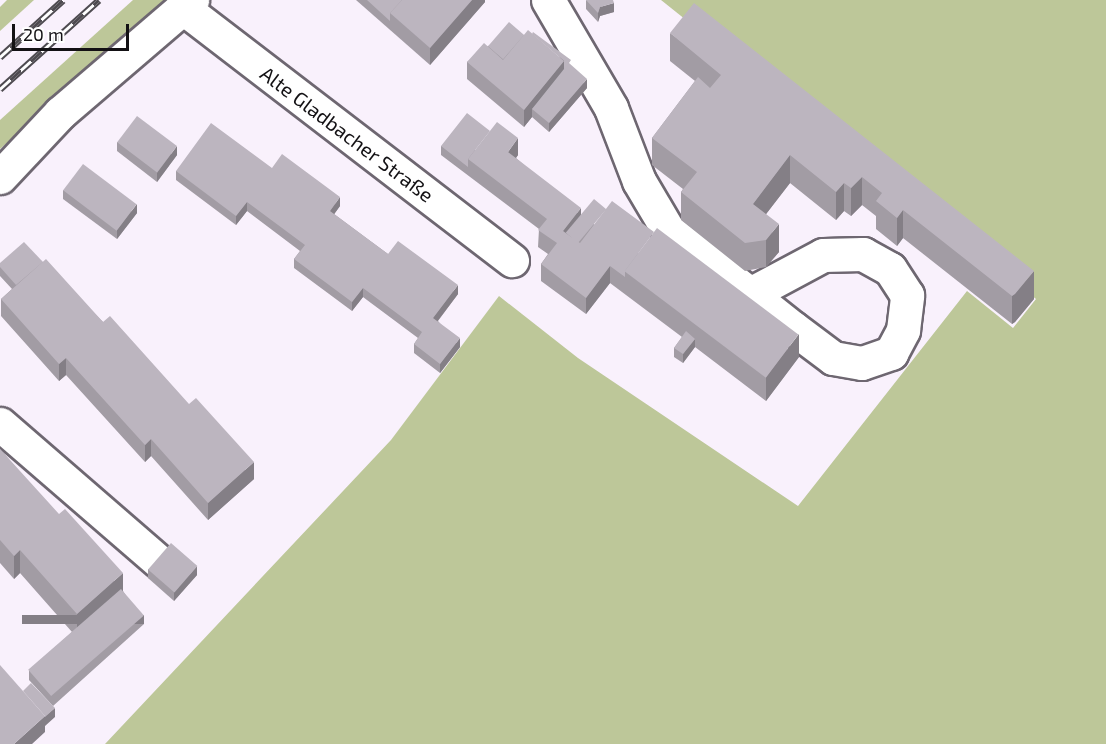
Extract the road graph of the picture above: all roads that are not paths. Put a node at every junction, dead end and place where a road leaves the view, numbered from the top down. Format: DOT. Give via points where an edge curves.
graph roads {
  1 [pos="548,0"];
  2 [pos="187,4"];
  3 [pos="0,177"];
  4 [pos="512,260"];
  5 [pos="750,294"];
  6 [pos="0,424"];
  7 [pos="158,561"];
  1 -- 5 [label="street" via="611,108 639,181 668,230"];
  2 -- 3 [label="street, Alte Gladbacher Straße" via="60,113"];
  2 -- 4 [label="street, Alte Gladbacher Straße"];
  6 -- 7 [label="street"];
}
